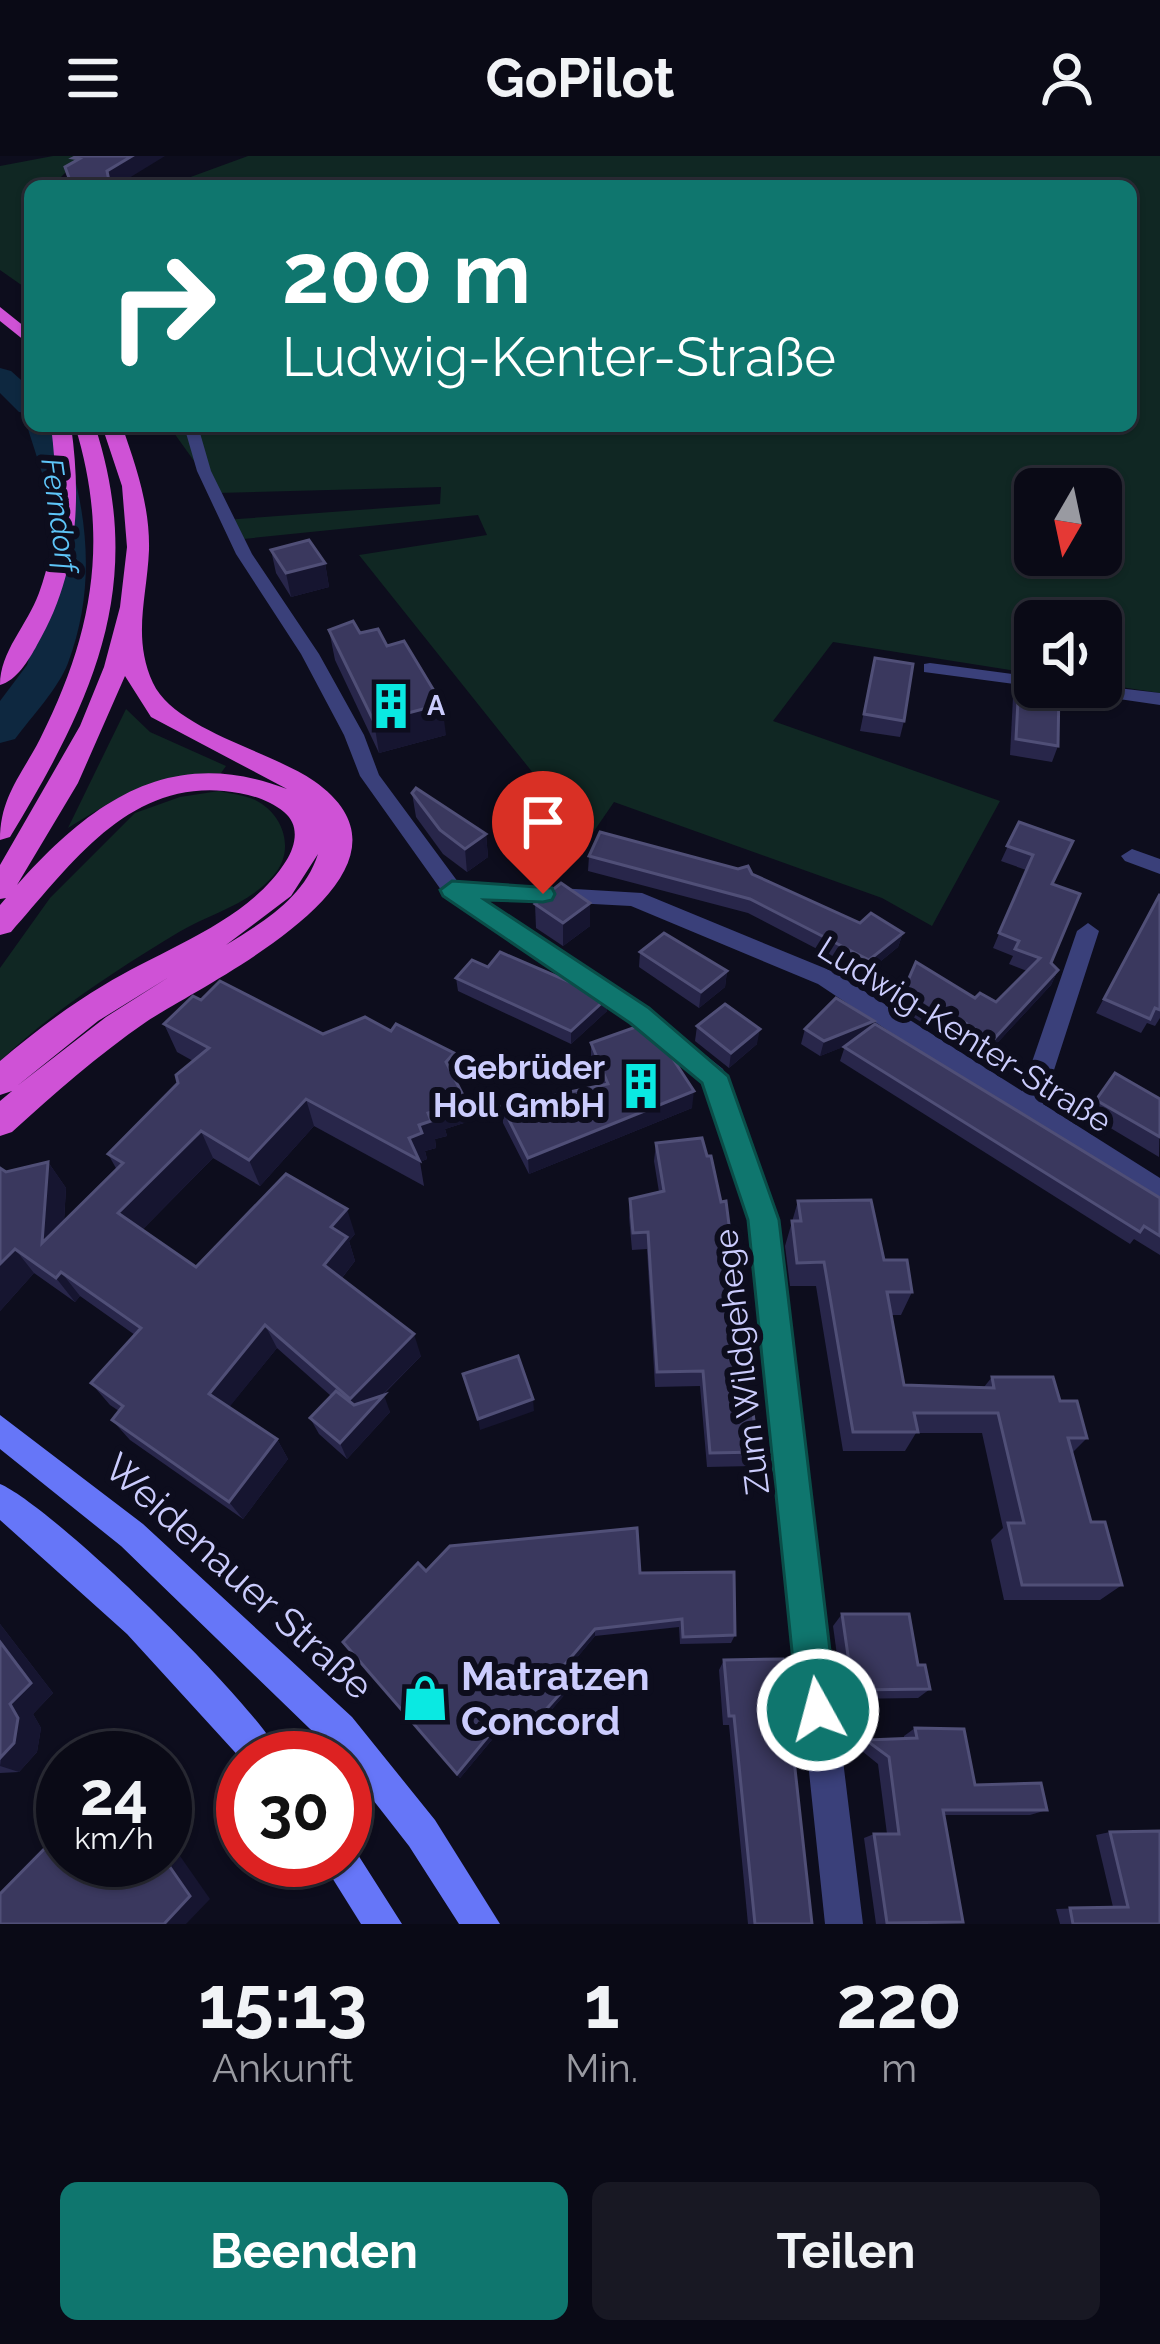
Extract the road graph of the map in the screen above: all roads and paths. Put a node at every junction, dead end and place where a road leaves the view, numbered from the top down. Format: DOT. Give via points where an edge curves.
graph roads {
  1 [pos="0,291"];
  2 [pos="24,311"];
  3 [pos="0,312"];
  4 [pos="24,334"];
  5 [pos="62,432"];
  6 [pos="87,432"];
  7 [pos="114,432"];
  8 [pos="193,432"];
  9 [pos="126,628"];
  10 [pos="929,668"];
  11 [pos="0,678"];
  12 [pos="1014,679"];
  13 [pos="1122,694"];
  14 [pos="1160,699"];
  15 [pos="0,830"];
  16 [pos="1132,856"];
  17 [pos="1160,867"];
  18 [pos="0,889"];
  19 [pos="452,890"];
  20 [pos="0,924"];
  21 [pos="1088,931"];
  22 [pos="0,1081"];
  23 [pos="1028,1111"];
  24 [pos="0,1122"];
  25 [pos="1160,1192"];
  26 [pos="0,1430"];
  27 [pos="0,1499"];
  28 [pos="240,1731"];
  29 [pos="358,1887"];
  30 [pos="383,1924"];
  31 [pos="481,1924"];
  32 [pos="844,1924"];
  1 -- 2 [label="highway"];
  3 -- 4 [label="highway"];
  5 -- 11 [label="highway" via="69,502 60,560 37,628"];
  6 -- 15 [label="highway" via="108,523 96,629 65,712"];
  7 -- 9 [label="highway" via="138,519"];
  8 -- 19 [label="street, Zum Wildgehege" via="244,554 310,653 370,776"];
  9 -- 18 [label="highway" via="74,765"];
  9 -- 24 [label="highway" via="144,691 160,710 316,795 334,818 335,848 326,875 274,928 137,1011"];
  10 -- 12 [label="street"];
  13 -- 14 [label="street"];
  16 -- 17 [label="street"];
  19 -- 23 [label="street, Ludwig-Kenter-Straße" via="634,898 826,979"];
  19 -- 32 [label="street, Zum Wildgehege" via="640,1016 714,1076 764,1220"];
  20 -- 22 [label="highway" via="86,833 146,794 191,782 259,785 298,807 309,825 297,868 273,895 112,995"];
  21 -- 23 [label="street"];
  23 -- 25 [label="street, Ludwig-Kenter-Straße"];
  26 -- 31 [label="main road, Weidenauer Straße" via="132,1534 340,1729"];
  27 -- 28 [label="main road" via="58,1544"];
  29 -- 30 [label="main road"];
}
